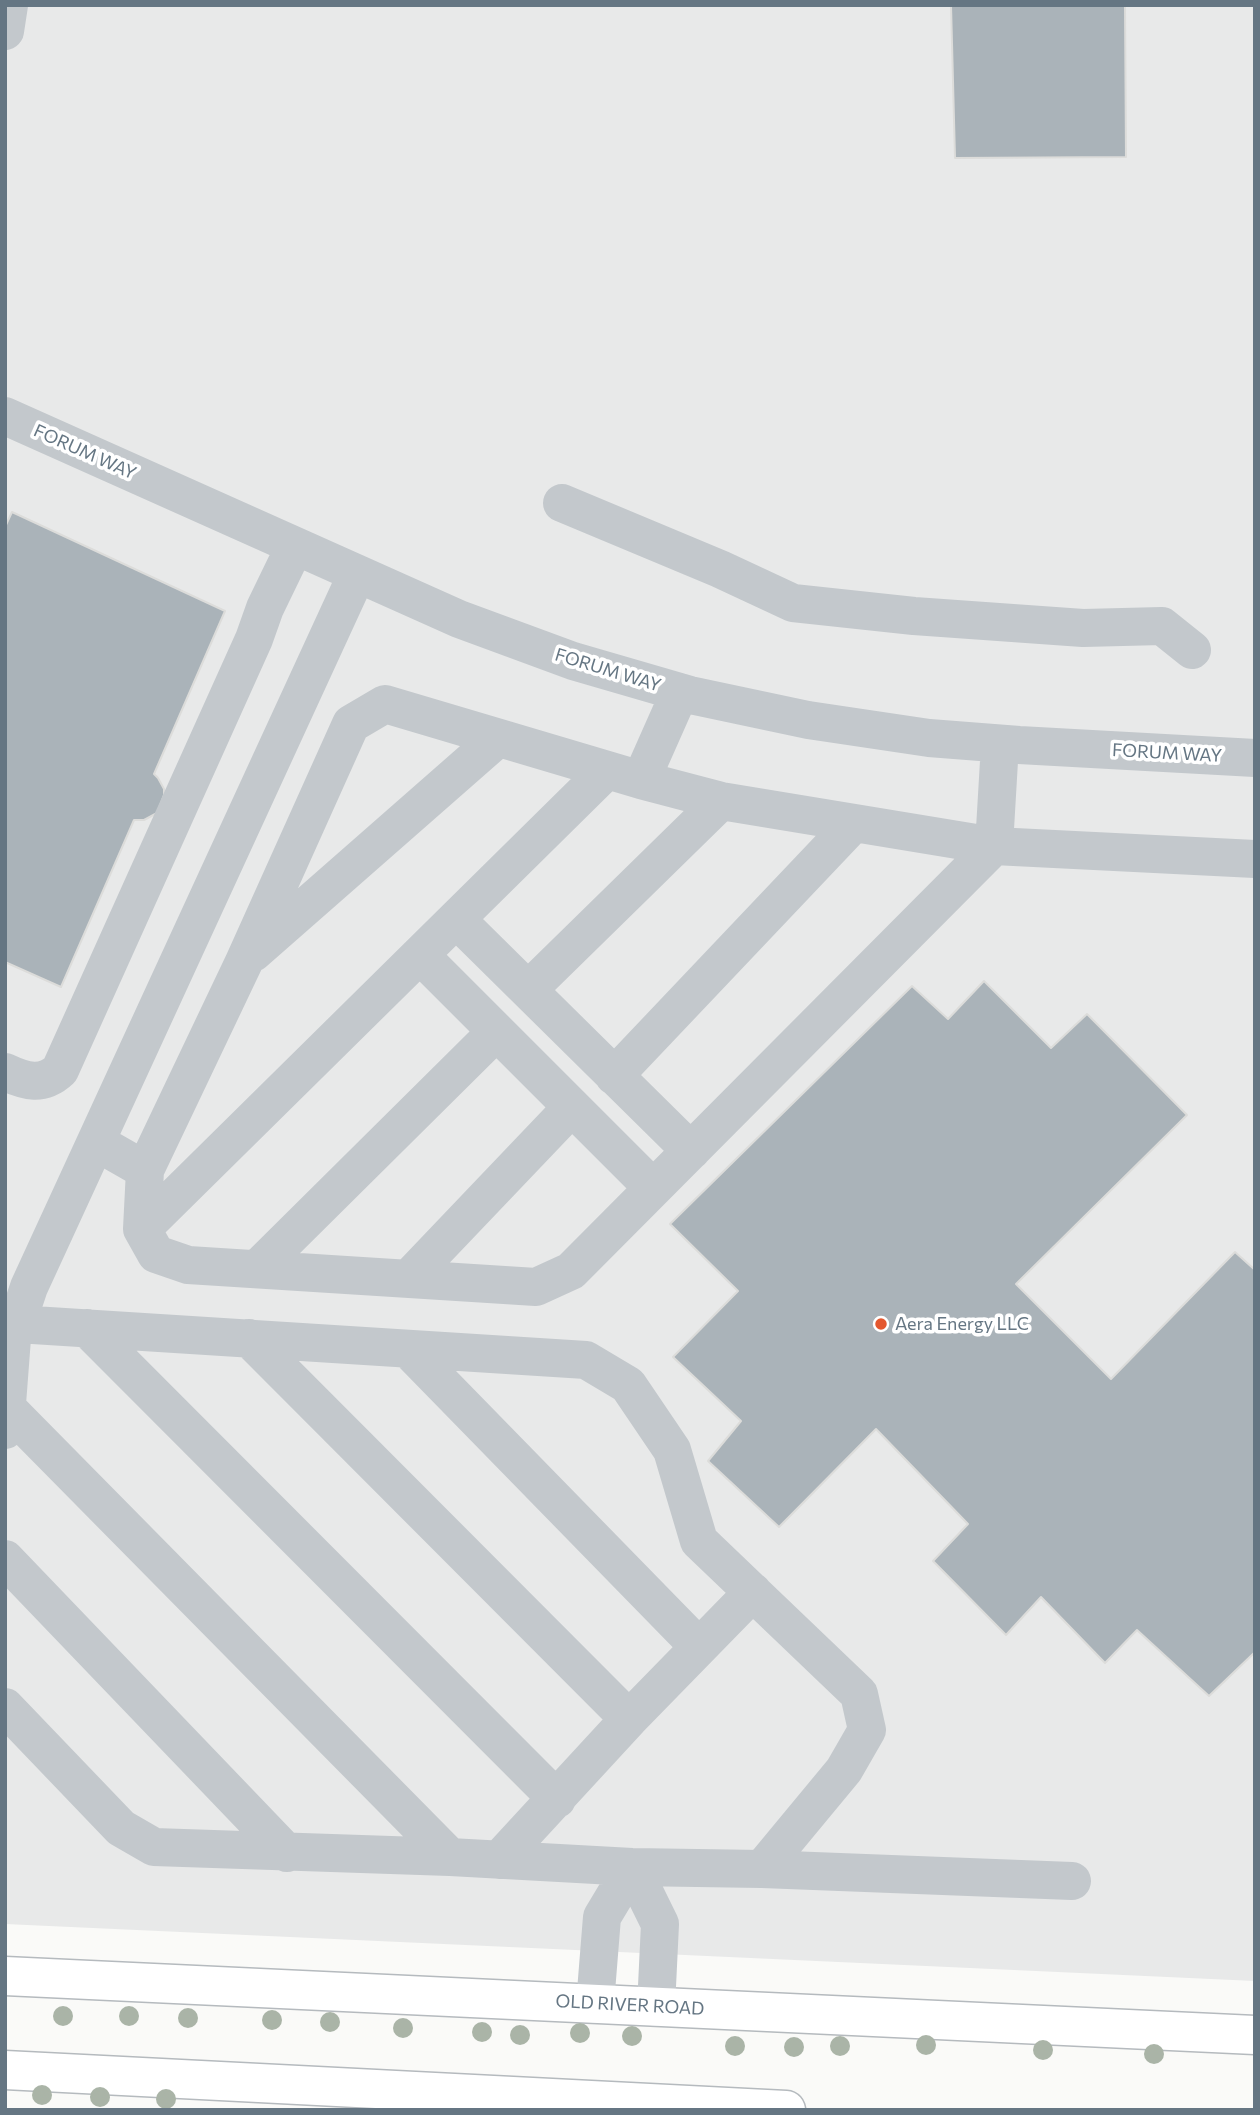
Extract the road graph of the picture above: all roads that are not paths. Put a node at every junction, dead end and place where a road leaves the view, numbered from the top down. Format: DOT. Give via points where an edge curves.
graph roads {
  1 [pos="9,5"];
  2 [pos="5,31"];
  3 [pos="5,416"];
  4 [pos="562,503"];
  5 [pos="296,547"];
  6 [pos="357,574"];
  7 [pos="1192,650"];
  8 [pos="680,692"];
  9 [pos="498,738"];
  10 [pos="1000,744"];
  11 [pos="1255,758"];
  12 [pos="624,775"];
  13 [pos="721,801"];
  14 [pos="854,823"];
  15 [pos="994,846"];
  16 [pos="1255,859"];
  17 [pos="456,919"];
  18 [pos="420,955"];
  19 [pos="244,962"];
  20 [pos="528,990"];
  21 [pos="496,1031"];
  22 [pos="5,1072"];
  23 [pos="614,1076"];
  24 [pos="572,1107"];
  25 [pos="96,1142"];
  26 [pos="691,1151"];
  27 [pos="145,1170"];
  28 [pos="653,1188"];
  29 [pos="142,1230"];
  30 [pos="257,1269"];
  31 [pos="408,1279"];
  32 [pos="17,1324"];
  33 [pos="87,1328"];
  34 [pos="249,1338"];
  35 [pos="408,1349"];
  36 [pos="6,1419"];
  37 [pos="5,1559"];
  38 [pos="753,1592"];
  39 [pos="699,1647"];
  40 [pos="5,1707"];
  41 [pos="629,1719"];
  42 [pos="557,1799"];
  43 [pos="288,1853"];
  44 [pos="450,1857"];
  45 [pos="499,1860"];
  46 [pos="632,1867"];
  47 [pos="762,1869"];
  48 [pos="1072,1881"];
  49 [pos="5,1976"];
  50 [pos="595,2004"];
  51 [pos="656,2007"];
  52 [pos="1255,2035"];
  53 [pos="5,2070"];
  54 [pos="786,2110"];
  1 -- 2 [label="street"];
  3 -- 5 [label="street, FORUM WAY"];
  4 -- 7 [label="street" via="793,603 1083,628 1162,626"];
  5 -- 6 [label="street, FORUM WAY"];
  5 -- 22 [label="street" via="60,1070 50,1079 34,1081"];
  6 -- 8 [label="street, FORUM WAY" via="573,661"];
  6 -- 25 [label="street"];
  8 -- 10 [label="street, FORUM WAY" via="808,720"];
  8 -- 12 [label="street"];
  9 -- 12 [label="street"];
  9 -- 19 [label="street"];
  9 -- 19 [label="street" via="385,704 351,724"];
  10 -- 11 [label="street, FORUM WAY"];
  10 -- 15 [label="street"];
  12 -- 13 [label="street"];
  12 -- 17 [label="street"];
  13 -- 14 [label="street"];
  13 -- 20 [label="street"];
  14 -- 15 [label="street"];
  14 -- 23 [label="street"];
  15 -- 16 [label="street"];
  15 -- 26 [label="street"];
  17 -- 18 [label="street"];
  17 -- 20 [label="street"];
  18 -- 21 [label="street"];
  18 -- 29 [label="street"];
  19 -- 27 [label="street"];
  20 -- 23 [label="street"];
  21 -- 24 [label="street"];
  21 -- 30 [label="street"];
  23 -- 26 [label="street"];
  24 -- 28 [label="street"];
  24 -- 31 [label="street"];
  25 -- 27 [label="street"];
  25 -- 32 [label="street" via="29,1287"];
  26 -- 28 [label="street"];
  27 -- 29 [label="street"];
  28 -- 31 [label="street" via="571,1271 536,1287"];
  29 -- 30 [label="street" via="156,1254 188,1265"];
  30 -- 31 [label="street"];
  32 -- 33 [label="street"];
  32 -- 36 [label="street"];
  33 -- 34 [label="street"];
  33 -- 42 [label="street"];
  34 -- 35 [label="street"];
  34 -- 41 [label="street"];
  35 -- 38 [label="street" via="586,1360 628,1385 672,1450 699,1541"];
  35 -- 39 [label="street"];
  36 -- 44 [label="street"];
  37 -- 43 [label="street"];
  38 -- 39 [label="street"];
  38 -- 47 [label="street" via="859,1694 867,1730 844,1770"];
  39 -- 41 [label="street"];
  40 -- 43 [label="street" via="121,1828 154,1847"];
  41 -- 42 [label="street"];
  42 -- 45 [label="street"];
  43 -- 44 [label="street"];
  44 -- 45 [label="street"];
  45 -- 46 [label="street"];
  46 -- 47 [label="street"];
  46 -- 50 [label="street" via="602,1917"];
  46 -- 51 [label="street" via="660,1924"];
  47 -- 48 [label="street"];
  49 -- 50 [label="main road, OLD RIVER ROAD"];
  50 -- 51 [label="main road, OLD RIVER ROAD"];
  51 -- 52 [label="main road, OLD RIVER ROAD"];
  53 -- 54 [label="main road"];
}
